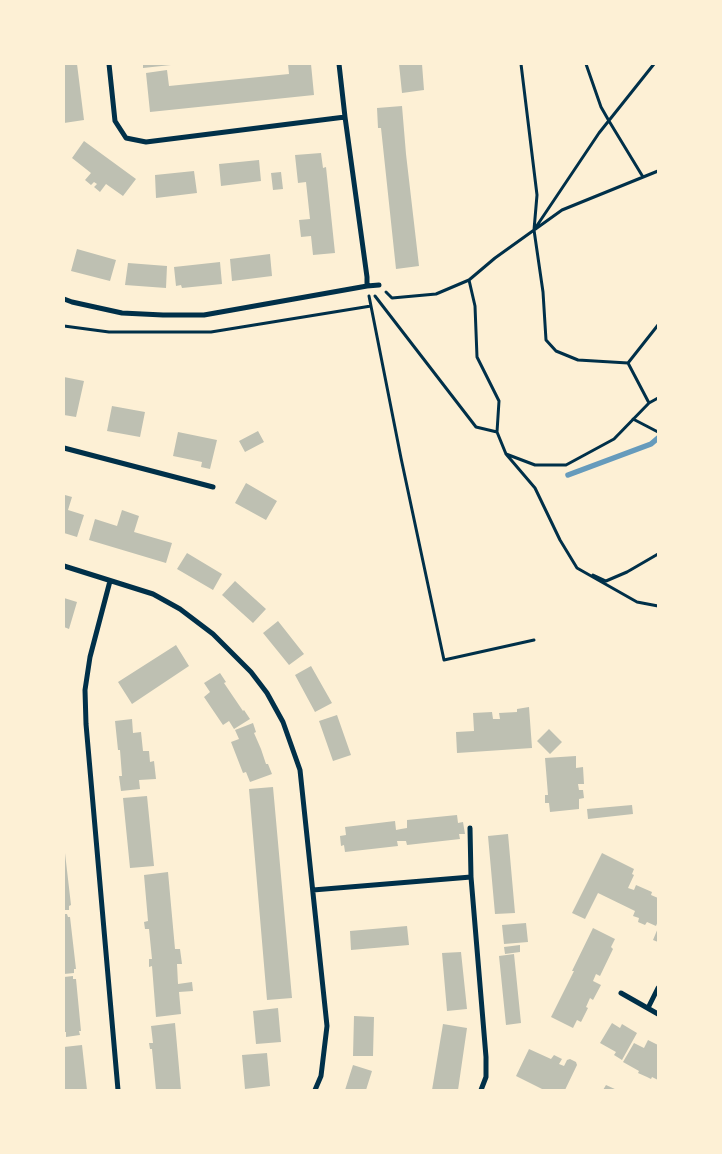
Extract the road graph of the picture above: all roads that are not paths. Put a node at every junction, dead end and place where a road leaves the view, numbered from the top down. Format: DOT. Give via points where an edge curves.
graph roads {
  1 [pos="109,64"];
  2 [pos="339,64"];
  3 [pos="345,117"];
  4 [pos="379,285"];
  5 [pos="367,286"];
  6 [pos="64,299"];
  7 [pos="64,448"];
  8 [pos="213,487"];
  9 [pos="64,566"];
  10 [pos="110,581"];
  11 [pos="470,828"];
  12 [pos="471,877"];
  13 [pos="313,890"];
  14 [pos="658,988"];
  15 [pos="621,993"];
  16 [pos="648,1008"];
  17 [pos="658,1014"];
  18 [pos="118,1090"];
  19 [pos="315,1090"];
  20 [pos="481,1090"];
  1 -- 3 [label="street" via="115,121 126,138 146,142"];
  2 -- 3 [label="street"];
  3 -- 5 [label="street"];
  4 -- 5 [label="street"];
  5 -- 6 [label="street" via="204,315 122,313"];
  7 -- 8 [label="street"];
  9 -- 10 [label="street"];
  10 -- 13 [label="street" via="153,594 180,609 232,652 252,672 267,694 284,722 300,770"];
  10 -- 18 [label="street" via="90,656 86,724"];
  11 -- 12 [label="street"];
  12 -- 13 [label="street"];
  12 -- 20 [label="street" via="486,1056 486,1077"];
  13 -- 19 [label="street" via="327,1026 321,1076"];
  14 -- 16 [label="street"];
  15 -- 16 [label="street"];
  16 -- 17 [label="street"];
}
